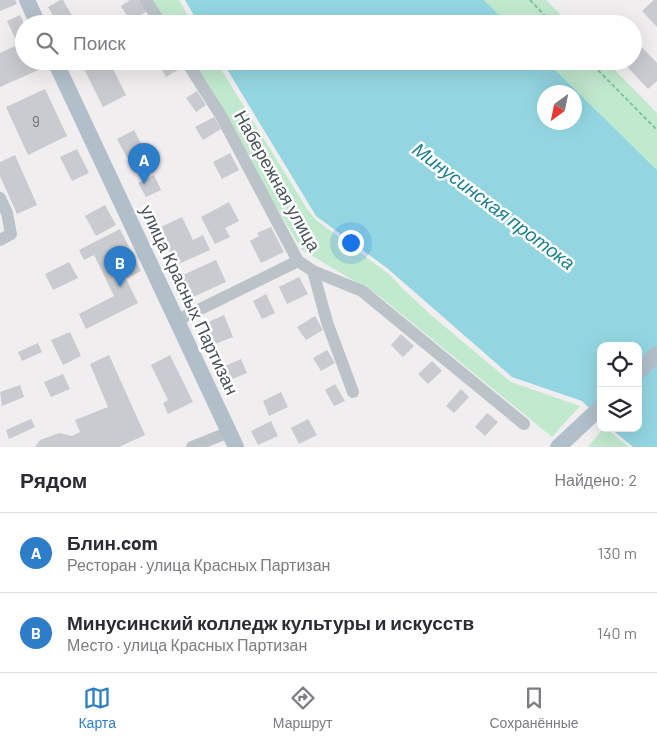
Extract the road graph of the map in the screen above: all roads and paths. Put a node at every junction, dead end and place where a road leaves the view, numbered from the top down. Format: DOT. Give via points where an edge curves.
graph roads {
  1 [pos="27,0"];
  2 [pos="146,0"];
  3 [pos="530,0"];
  4 [pos="34,15"];
  5 [pos="155,15"];
  6 [pos="544,15"];
  7 [pos="60,70"];
  8 [pos="192,70"];
  9 [pos="599,70"];
  10 [pos="657,130"];
  11 [pos="0,198"];
  12 [pos="0,240"];
  13 [pos="298,260"];
  14 [pos="313,271"];
  15 [pos="176,321"];
  16 [pos="657,354"];
  17 [pos="642,368"];
  18 [pos="353,392"];
  19 [pos="597,411"];
  20 [pos="524,424"];
  21 [pos="233,440"];
  22 [pos="559,446"];
  23 [pos="192,447"];
  1 -- 4 [label="main road"];
  2 -- 5 [label="street"];
  3 -- 6 [label="path"];
  7 -- 15 [label="main road, улица Красных Партизан"];
  8 -- 13 [label="street, Набережная улица" via="220,114"];
  9 -- 10 [label="path"];
  11 -- 12 [label="street" via="11,234"];
  13 -- 14 [label="street, Набережная улица"];
  13 -- 15 [label="street"];
  14 -- 18 [label="street"];
  14 -- 20 [label="street, Набережная улица" via="362,291"];
  15 -- 21 [label="main road, улица Красных Партизан"];
  16 -- 17 [label="main road"];
  19 -- 22 [label="main road"];
  21 -- 23 [label="street"];
}
